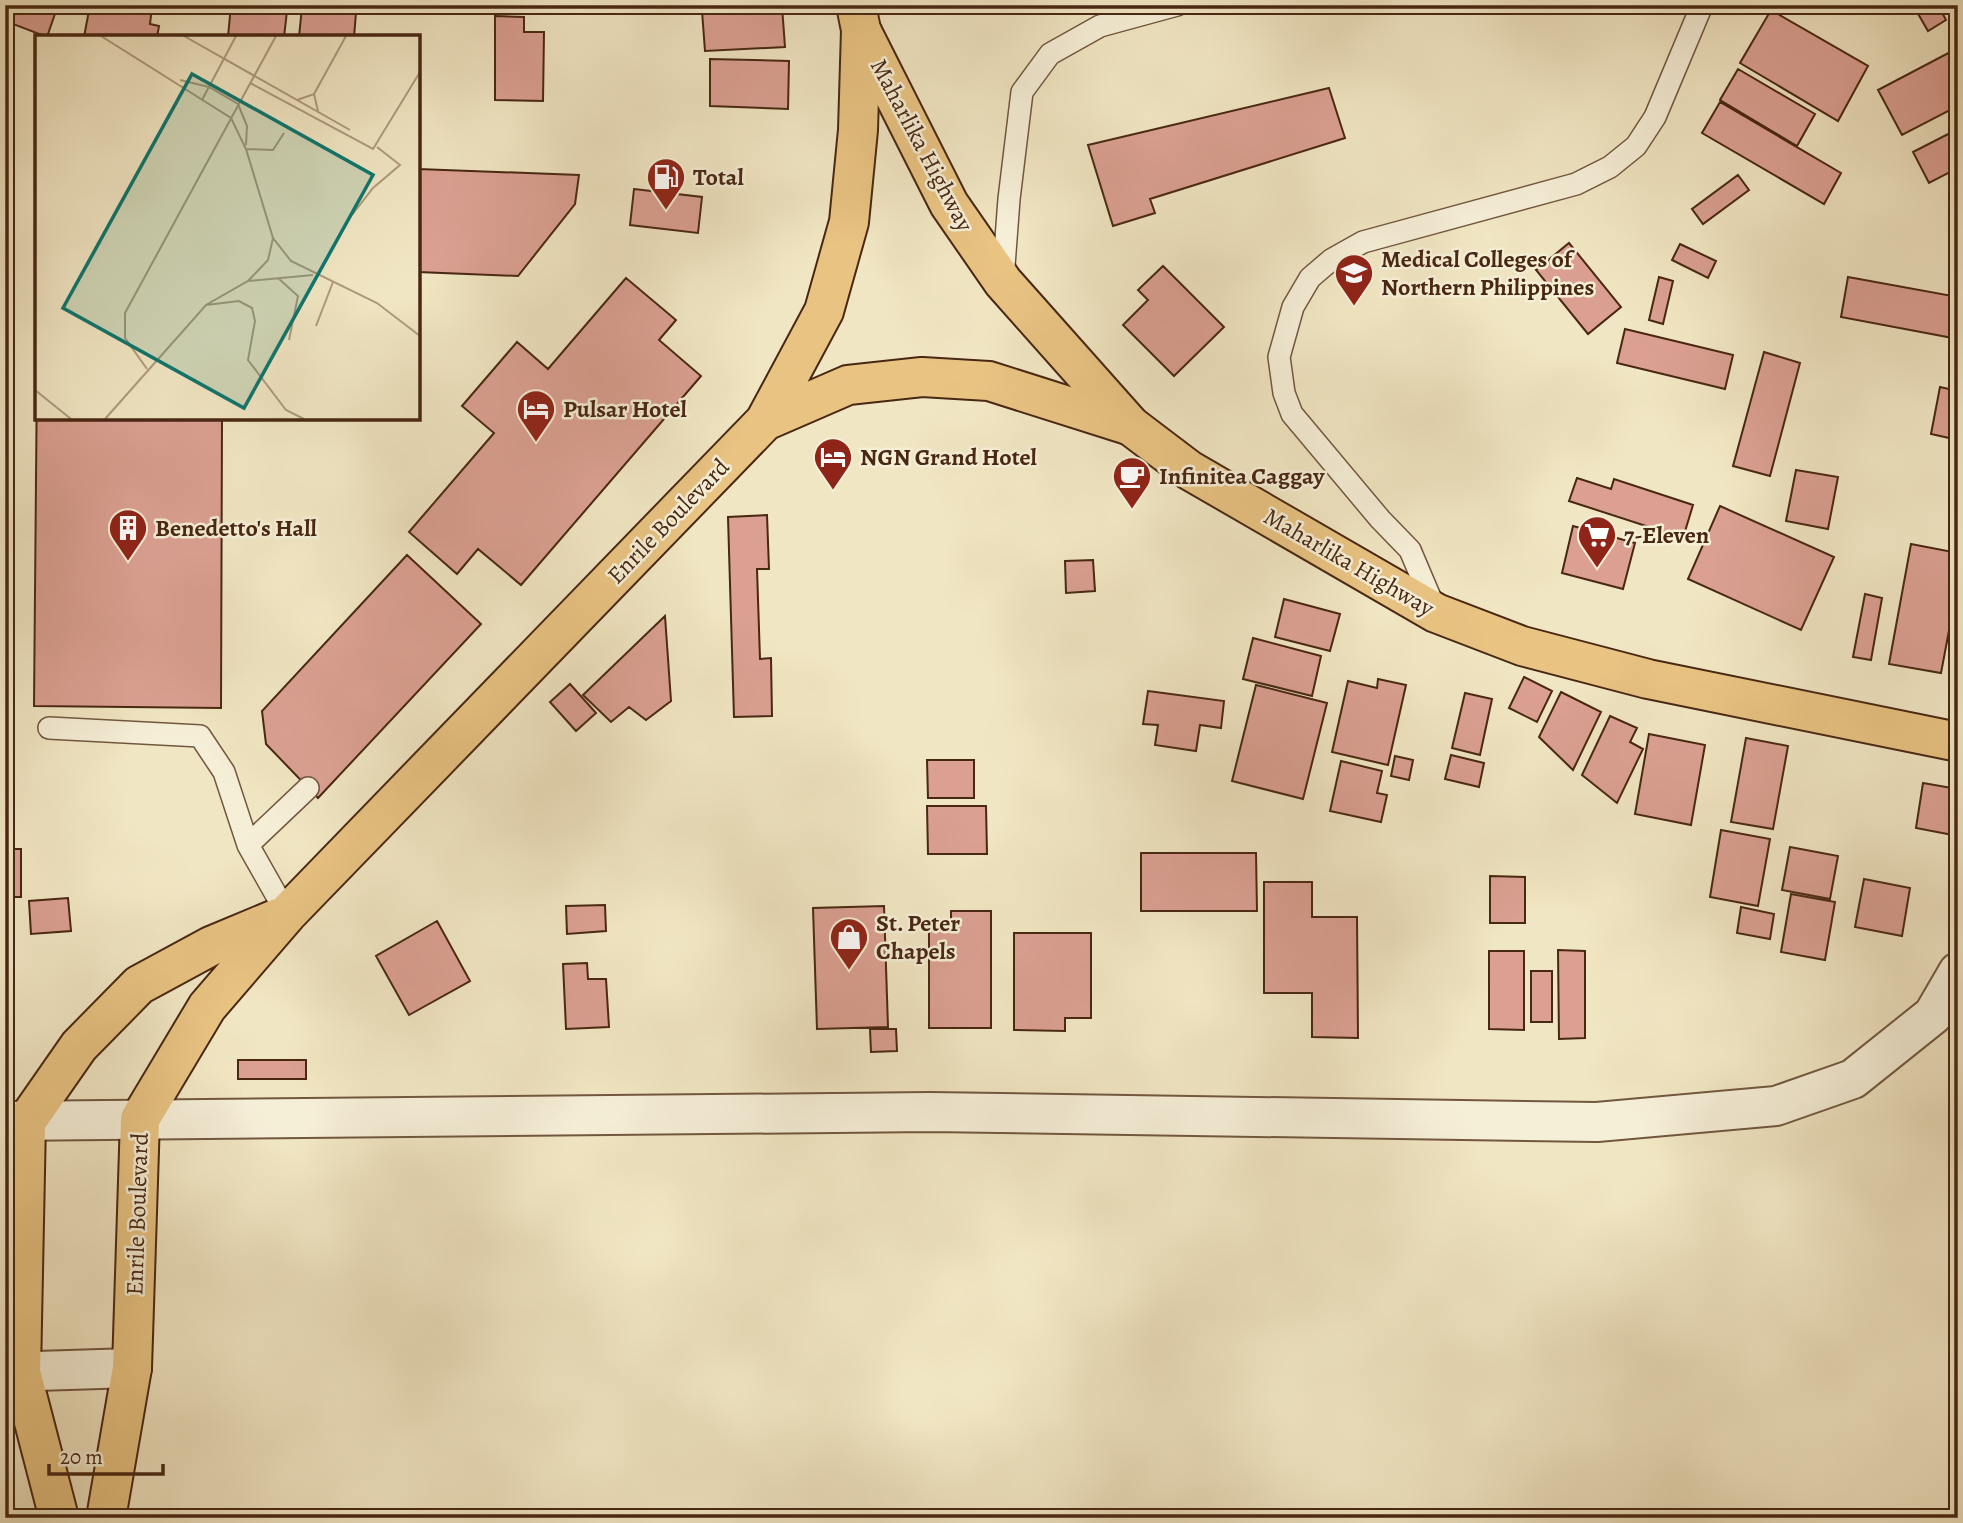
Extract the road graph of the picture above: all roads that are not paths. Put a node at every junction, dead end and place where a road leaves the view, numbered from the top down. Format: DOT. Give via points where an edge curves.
graph roads {
  1 [pos="1177,5"];
  2 [pos="1702,5"];
  3 [pos="858,18"];
  4 [pos="1003,282"];
  5 [pos="765,421"];
  6 [pos="1131,426"];
  7 [pos="1436,613"];
  8 [pos="49,728"];
  9 [pos="1958,743"];
  10 [pos="308,788"];
  11 [pos="248,845"];
  12 [pos="287,914"];
  13 [pos="1958,972"];
  14 [pos="140,1119"];
  15 [pos="15,1121"];
  16 [pos="132,1368"];
  17 [pos="13,1372"];
  18 [pos="59,1518"];
  19 [pos="106,1518"];
  1 -- 4 [label="lane" via="1100,26 1050,54 1022,92"];
  2 -- 7 [label="lane" via="1655,117 1636,146 1610,167 1576,184 1363,242 1310,278 1293,307 1279,357 1284,393 1293,414 1410,550"];
  3 -- 4 [label="main road, Maharlika Highway" via="948,204"];
  3 -- 5 [label="main road, Enrile Boulevard" via="858,130 849,222 824,311"];
  4 -- 6 [label="main road, Maharlika Highway"];
  5 -- 6 [label="main road" via="848,385 922,377 989,381"];
  5 -- 12 [label="main road, Enrile Boulevard"];
  6 -- 7 [label="main road, Maharlika Highway" via="1189,470"];
  7 -- 9 [label="main road, Maharlika Highway" via="1522,646 1648,679"];
  8 -- 11 [label="lane" via="200,736 224,772"];
  10 -- 11 [label="lane"];
  11 -- 12 [label="lane"];
  12 -- 14 [label="main road, Enrile Boulevard" via="207,1007"];
  12 -- 15 [label="main road, Enrile Boulevard" via="211,946 139,985"];
  13 -- 14 [label="street" via="1933,1015 1853,1079 1776,1106 1597,1122 930,1112"];
  14 -- 15 [label="street"];
  14 -- 16 [label="main road, Enrile Boulevard"];
  15 -- 17 [label="main road"];
  16 -- 17 [label="street"];
  16 -- 19 [label="main road, Enrile Boulevard"];
  17 -- 18 [label="main road"];
}
